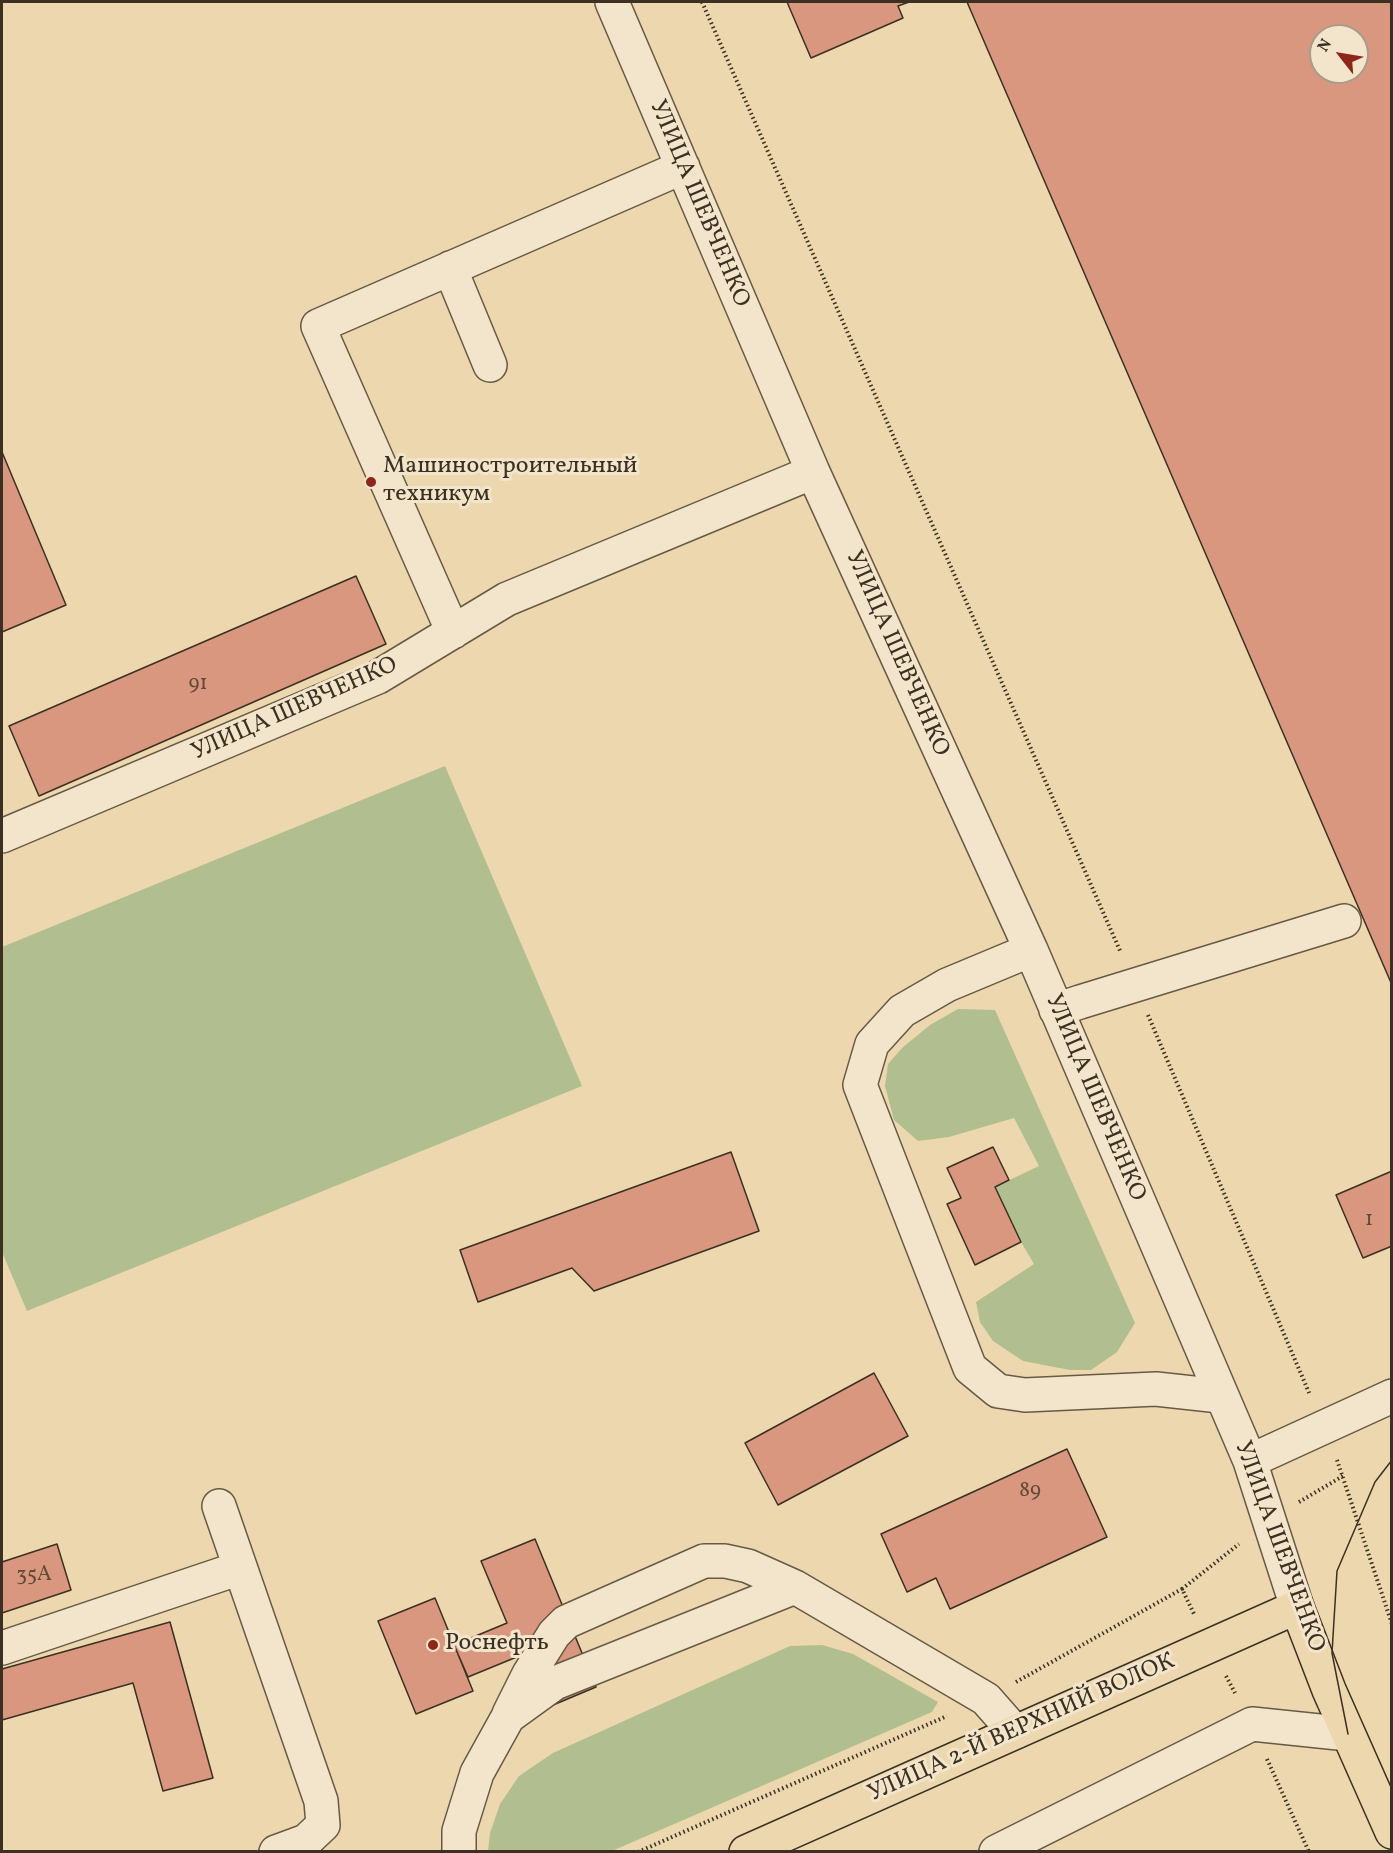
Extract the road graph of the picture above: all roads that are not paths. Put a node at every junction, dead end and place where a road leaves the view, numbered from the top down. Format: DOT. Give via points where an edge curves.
graph roads {
  1 [pos="612,2"];
  2 [pos="683,167"];
  3 [pos="450,268"];
  4 [pos="413,285"];
  5 [pos="341,292"];
  6 [pos="490,365"];
  7 [pos="813,472"];
  8 [pos="453,632"];
  9 [pos="2,836"];
  10 [pos="1344,921"];
  11 [pos="1031,950"];
  12 [pos="1056,1010"];
  13 [pos="1220,1396"];
  14 [pos="1392,1396"];
  15 [pos="1250,1461"];
  16 [pos="219,1506"];
  17 [pos="240,1568"];
  18 [pos="795,1587"];
  19 [pos="1298,1607"];
  20 [pos="2,1648"];
  21 [pos="508,1717"];
  22 [pos="1015,1732"];
  23 [pos="1348,1734"];
  24 [pos="1392,1832"];
  25 [pos="276,1851"];
  26 [pos="459,1851"];
  27 [pos="746,1851"];
  28 [pos="996,1851"];
  1 -- 2 [label="street, УЛИЦА ШЕВЧЕНКО"];
  2 -- 3 [label="street"];
  2 -- 7 [label="street, УЛИЦА ШЕВЧЕНКО"];
  3 -- 4 [label="street"];
  3 -- 6 [label="street"];
  4 -- 5 [label="street"];
  4 -- 8 [label="street" via="318,326"];
  7 -- 8 [label="street, УЛИЦА ШЕВЧЕНКО" via="507,599"];
  7 -- 11 [label="street, УЛИЦА ШЕВЧЕНКО"];
  8 -- 9 [label="street, УЛИЦА ШЕВЧЕНКО" via="378,677"];
  10 -- 12 [label="street"];
  11 -- 12 [label="street, УЛИЦА ШЕВЧЕНКО"];
  11 -- 13 [label="street" via="947,985 902,1011 872,1044 860,1085 970,1368 998,1390 1025,1395 1156,1389"];
  12 -- 13 [label="street, УЛИЦА ШЕВЧЕНКО"];
  13 -- 15 [label="street, УЛИЦА ШЕВЧЕНКО"];
  14 -- 15 [label="street"];
  15 -- 19 [label="street, УЛИЦА ШЕВЧЕНКО"];
  16 -- 17 [label="street"];
  17 -- 20 [label="street"];
  17 -- 25 [label="street" via="321,1801 323,1824 306,1841"];
  18 -- 21 [label="street" via="555,1683"];
  18 -- 21 [label="street" via="748,1566 704,1561 566,1622 529,1674"];
  18 -- 22 [label="street" via="986,1699"];
  19 -- 22 [label="main road, УЛИЦА 2-Й ВЕРХНИЙ ВОЛОК"];
  19 -- 23 [label="main road, УЛИЦА ШЕВЧЕНКО"];
  21 -- 26 [label="street" via="477,1773 459,1831"];
  22 -- 27 [label="main road, УЛИЦА 2-Й ВЕРХНИЙ ВОЛОК"];
  23 -- 24 [label="main road, УЛИЦА ШЕВЧЕНКО"];
  23 -- 28 [label="street" via="1252,1724"];
}
